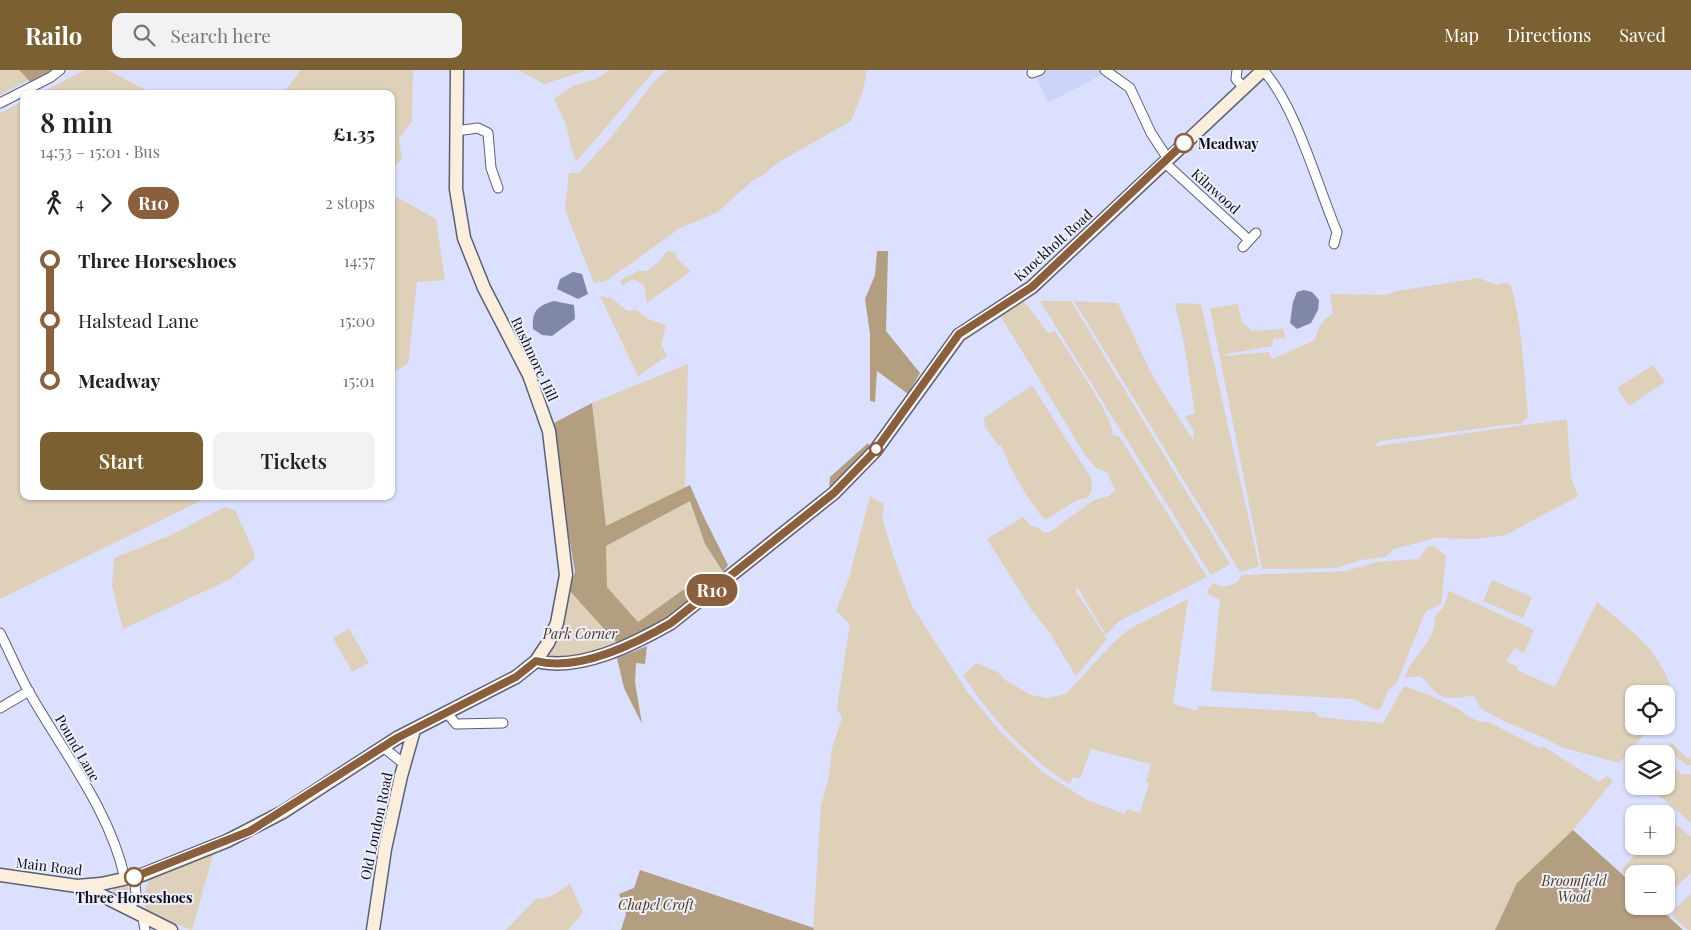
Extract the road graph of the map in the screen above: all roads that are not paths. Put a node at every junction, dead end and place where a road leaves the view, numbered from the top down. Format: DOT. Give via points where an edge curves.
graph roads {
  1 [pos="60,70"];
  2 [pos="457,70"];
  3 [pos="1105,70"];
  4 [pos="1237,70"];
  5 [pos="1259,71"];
  6 [pos="1244,88"];
  7 [pos="26,90"];
  8 [pos="20,93"];
  9 [pos="0,102"];
  10 [pos="456,131"];
  11 [pos="1166,161"];
  12 [pos="498,188"];
  13 [pos="1256,233"];
  14 [pos="1249,240"];
  15 [pos="1334,244"];
  16 [pos="1243,248"];
  17 [pos="0,633"];
  18 [pos="536,661"];
  19 [pos="29,691"];
  20 [pos="0,708"];
  21 [pos="446,713"];
  22 [pos="503,723"];
  23 [pos="414,730"];
  24 [pos="383,747"];
  25 [pos="404,764"];
  26 [pos="0,875"];
  27 [pos="129,878"];
  28 [pos="89,886"];
  29 [pos="130,910"];
  30 [pos="144,924"];
  31 [pos="171,930"];
  32 [pos="373,930"];
  1 -- 7 [label="street"];
  2 -- 10 [label="street, Rushmore Hill"];
  3 -- 11 [label="street, Kilnwood" via="1130,88"];
  4 -- 6 [label="street" via="1236,79"];
  5 -- 6 [label="street, Knockholt Road"];
  5 -- 15 [label="street" via="1280,93 1301,139 1336,232"];
  6 -- 11 [label="street, Knockholt Road"];
  8 -- 9 [label="street"];
  10 -- 12 [label="street" via="478,128 488,133 491,168"];
  10 -- 18 [label="street, Rushmore Hill" via="456,189 464,238 484,288 528,375 549,431 566,575 557,623"];
  11 -- 14 [label="street, Kilnwood"];
  11 -- 18 [label="street, Knockholt Road" via="1032,287 959,334 875,451 834,493 671,623 648,636 584,660 551,665"];
  13 -- 14 [label="street"];
  14 -- 16 [label="street"];
  17 -- 19 [label="street, Pound Lane"];
  18 -- 21 [label="street, Rushmore Hill" via="516,677"];
  19 -- 20 [label="street"];
  19 -- 27 [label="street, Pound Lane" via="77,770 119,851"];
  21 -- 22 [label="street" via="456,724"];
  21 -- 23 [label="street, Rushmore Hill"];
  23 -- 24 [label="street, Rushmore Hill"];
  23 -- 25 [label="street, Old London Road"];
  24 -- 25 [label="street"];
  24 -- 27 [label="street, Main Road" via="250,831"];
  25 -- 32 [label="street, Old London Road" via="385,849"];
  26 -- 28 [label="street, Main Road"];
  27 -- 28 [label="street, Main Road"];
  27 -- 29 [label="street, Pound Lane" via="136,893"];
  28 -- 29 [label="street"];
  29 -- 30 [label="street"];
  30 -- 31 [label="street"];
}
